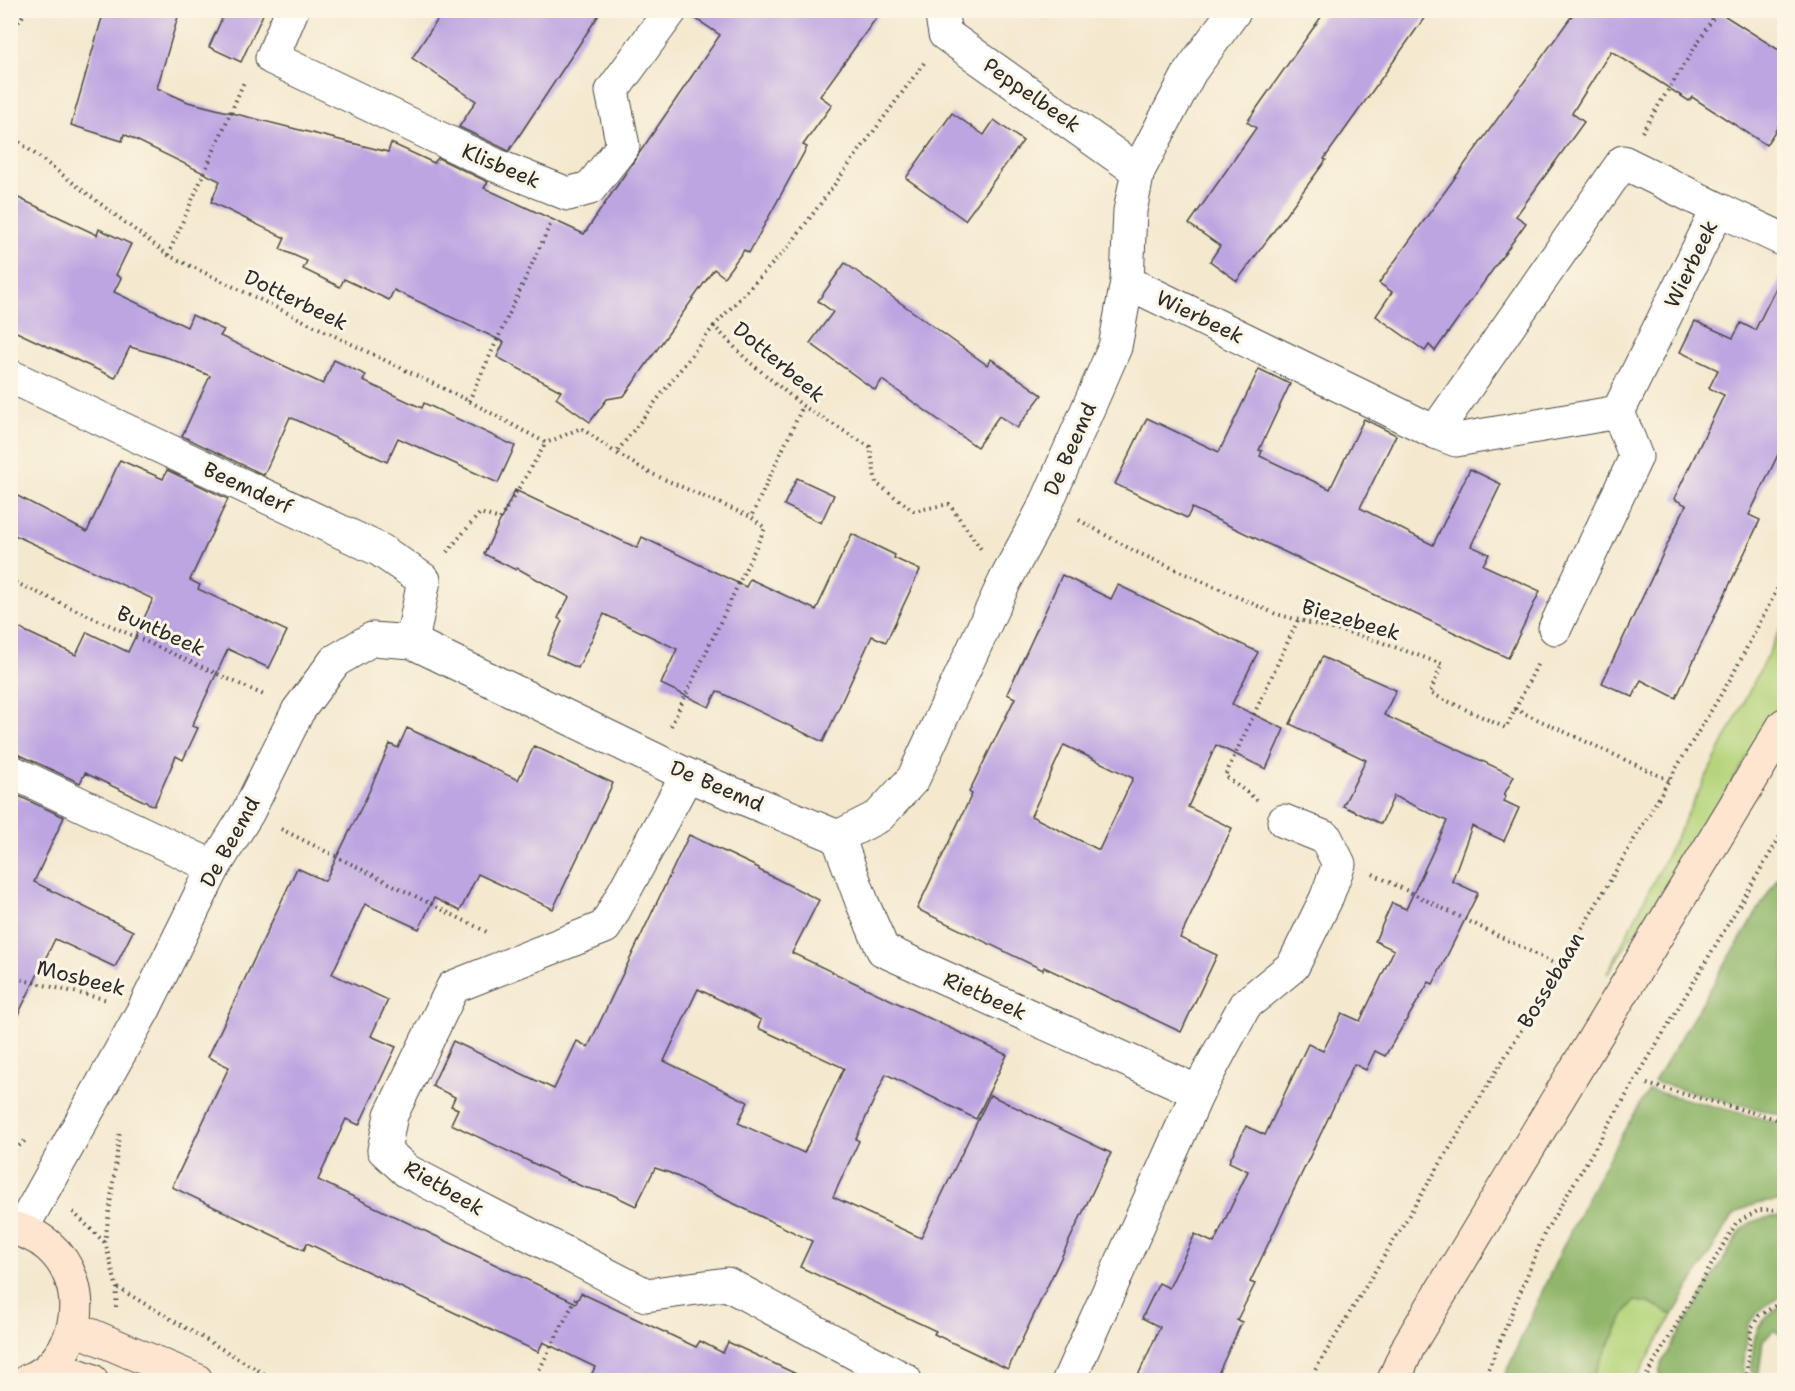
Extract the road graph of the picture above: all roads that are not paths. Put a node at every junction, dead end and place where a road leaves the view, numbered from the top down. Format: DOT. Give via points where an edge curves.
graph roads {
  1 [pos="292,10"];
  2 [pos="671,10"];
  3 [pos="1234,10"];
  4 [pos="943,22"];
  5 [pos="1138,171"];
  6 [pos="1718,209"];
  7 [pos="1785,240"];
  8 [pos="1127,282"];
  9 [pos="10,376"];
  10 [pos="1618,412"];
  11 [pos="1435,432"];
  12 [pos="1556,628"];
  13 [pos="412,642"];
  14 [pos="1785,725"];
  15 [pos="10,771"];
  16 [pos="687,775"];
  17 [pos="1284,821"];
  18 [pos="838,837"];
  19 [pos="214,867"];
  20 [pos="1198,1092"];
  21 [pos="16,1229"];
  22 [pos="74,1328"];
  23 [pos="1409,1345"];
  24 [pos="41,1373"];
  25 [pos="91,1380"];
  26 [pos="196,1380"];
  27 [pos="905,1380"];
  28 [pos="1069,1380"];
  29 [pos="1377,1380"];
  30 [pos="1395,1380"];
  1 -- 2 [label="street, Klisbeek" via="272,58 495,165 568,194 590,188 623,146 612,91"];
  3 -- 5 [label="street, De Beemd" via="1190,72"];
  4 -- 5 [label="street, Peppelbeek"];
  5 -- 8 [label="street, De Beemd" via="1130,211"];
  6 -- 7 [label="street"];
  6 -- 10 [label="street, Wierbeek"];
  6 -- 11 [label="street, Wierbeek" via="1623,162"];
  8 -- 11 [label="street, Wierbeek"];
  8 -- 18 [label="street, De Beemd" via="1115,347 1047,502 1005,581 913,779 879,816"];
  9 -- 13 [label="street, Beemderf" via="380,550 424,580"];
  10 -- 11 [label="street, Wierbeek" via="1456,440"];
  10 -- 12 [label="street" via="1636,457"];
  13 -- 16 [label="street, De Beemd"];
  13 -- 19 [label="street, De Beemd" via="372,639 335,662 298,711 248,812"];
  14 -- 23 [label="street"];
  15 -- 19 [label="street"];
  16 -- 18 [label="street, De Beemd"];
  16 -- 27 [label="street, Rietbeek" via="605,927 453,987 391,1115 384,1150 407,1171 646,1295 727,1284"];
  17 -- 20 [label="street" via="1326,838 1339,864 1293,966 1245,1005"];
  18 -- 20 [label="street, Rietbeek" via="883,950"];
  19 -- 21 [label="street, De Beemd" via="144,1009"];
  20 -- 28 [label="street"];
  21 -- 22 [label="street" via="48,1245 67,1268 77,1308"];
  22 -- 24 [label="street" via="66,1348"];
  22 -- 26 [label="street"];
  23 -- 29 [label="street"];
  23 -- 30 [label="street"];
  24 -- 25 [label="street"];
}
